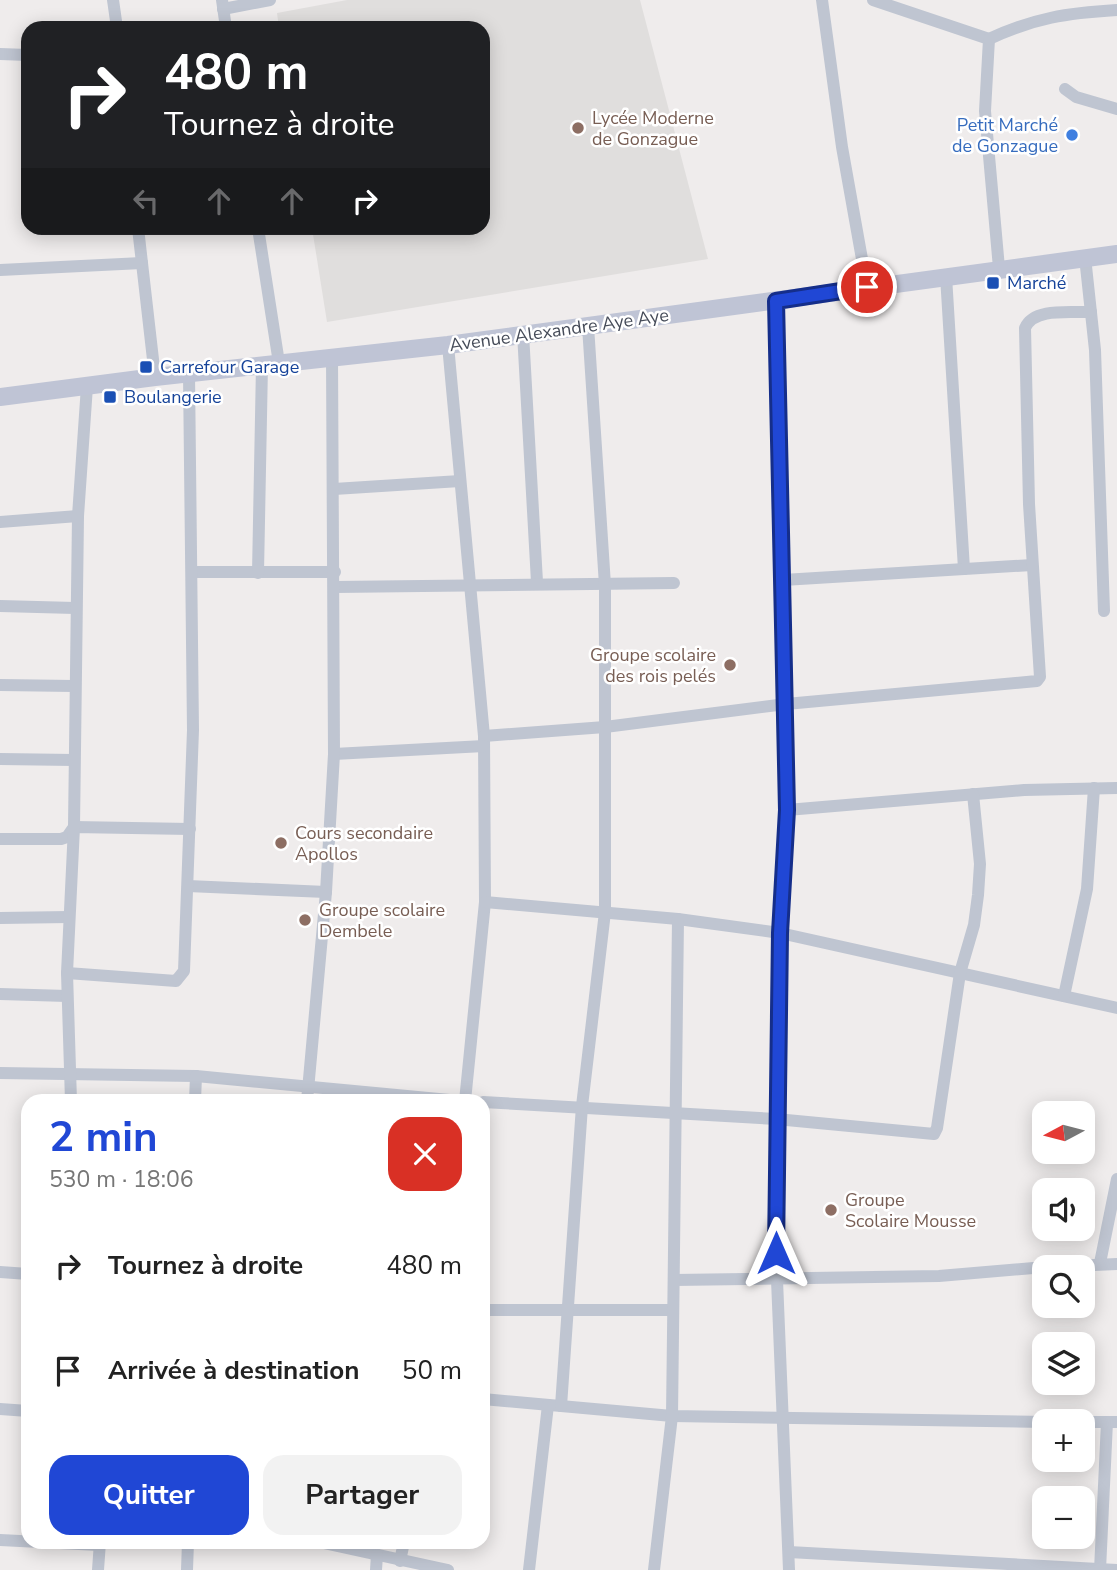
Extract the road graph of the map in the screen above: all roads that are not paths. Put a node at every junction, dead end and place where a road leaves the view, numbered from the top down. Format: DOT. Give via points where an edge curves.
graph roads {
  1 [pos="113,0"];
  2 [pos="270,0"];
  3 [pos="822,0"];
  4 [pos="873,0"];
  5 [pos="223,5"];
  6 [pos="1117,10"];
  7 [pos="116,21"];
  8 [pos="989,39"];
  9 [pos="0,54"];
  10 [pos="21,55"];
  11 [pos="1065,89"];
  12 [pos="1117,109"];
  13 [pos="139,235"];
  14 [pos="259,235"];
  15 [pos="1117,254"];
  16 [pos="1085,257"];
  17 [pos="142,263"];
  18 [pos="999,268"];
  19 [pos="0,270"];
  20 [pos="946,276"];
  21 [pos="867,287"];
  22 [pos="776,301"];
  23 [pos="1091,312"];
  24 [pos="588,326"];
  25 [pos="523,334"];
  26 [pos="448,345"];
  27 [pos="332,356"];
  28 [pos="270,364"];
  29 [pos="189,374"];
  30 [pos="155,376"];
  31 [pos="87,386"];
  32 [pos="0,397"];
  33 [pos="460,481"];
  34 [pos="334,489"];
  35 [pos="78,516"];
  36 [pos="0,522"];
  37 [pos="1032,565"];
  38 [pos="964,569"];
  39 [pos="193,572"];
  40 [pos="335,572"];
  41 [pos="258,573"];
  42 [pos="783,580"];
  43 [pos="537,582"];
  44 [pos="674,583"];
  45 [pos="469,584"];
  46 [pos="604,585"];
  47 [pos="335,587"];
  48 [pos="0,606"];
  49 [pos="75,608"];
  50 [pos="1104,611"];
  51 [pos="0,685"];
  52 [pos="74,686"];
  53 [pos="786,704"];
  54 [pos="605,727"];
  55 [pos="484,741"];
  56 [pos="334,754"];
  57 [pos="0,759"];
  58 [pos="74,760"];
  59 [pos="1094,788"];
  60 [pos="1117,788"];
  61 [pos="973,794"];
  62 [pos="787,810"];
  63 [pos="74,827"];
  64 [pos="190,829"];
  65 [pos="0,839"];
  66 [pos="188,886"];
  67 [pos="326,892"];
  68 [pos="485,902"];
  69 [pos="605,912"];
  70 [pos="69,917"];
  71 [pos="0,918"];
  72 [pos="678,919"];
  73 [pos="780,933"];
  74 [pos="960,973"];
  75 [pos="67,974"];
  76 [pos="0,994"];
  77 [pos="67,996"];
  78 [pos="1064,996"];
  79 [pos="1117,1008"];
  80 [pos="0,1073"];
  81 [pos="70,1075"];
  82 [pos="196,1076"];
  83 [pos="309,1087"];
  84 [pos="71,1094"];
  85 [pos="195,1094"];
  86 [pos="308,1094"];
  87 [pos="386,1094"];
  88 [pos="464,1094"];
  89 [pos="490,1102"];
  90 [pos="582,1106"];
  91 [pos="676,1114"];
  92 [pos="776,1119"];
  93 [pos="1117,1179"];
  94 [pos="1095,1263"];
  95 [pos="1100,1263"];
  96 [pos="1117,1264"];
  97 [pos="1032,1269"];
  98 [pos="0,1272"];
  99 [pos="21,1274"];
  100 [pos="674,1280"];
  101 [pos="777,1280"];
  102 [pos="490,1310"];
  103 [pos="569,1310"];
  104 [pos="672,1310"];
  105 [pos="490,1400"];
  106 [pos="554,1406"];
  107 [pos="0,1409"];
  108 [pos="21,1410"];
  109 [pos="672,1416"];
  110 [pos="783,1420"];
  111 [pos="1032,1422"];
  112 [pos="1112,1422"];
  113 [pos="0,1540"];
  114 [pos="21,1541"];
  115 [pos="100,1549"];
  116 [pos="188,1549"];
  117 [pos="350,1549"];
  118 [pos="403,1549"];
  119 [pos="789,1552"];
  120 [pos="377,1555"];
  121 [pos="400,1561"];
  122 [pos="1100,1569"];
  123 [pos="98,1570"];
  124 [pos="187,1570"];
  125 [pos="376,1570"];
  126 [pos="448,1570"];
  127 [pos="529,1570"];
  128 [pos="654,1570"];
  129 [pos="789,1570"];
  130 [pos="1117,1570"];
  1 -- 7 [label="street"];
  2 -- 5 [label="street"];
  3 -- 21 [label="street"];
  4 -- 8 [label="street"];
  6 -- 8 [label="street" via="1061,13 1024,22"];
  8 -- 18 [label="street" via="985,111"];
  9 -- 10 [label="street"];
  11 -- 12 [label="street" via="1076,97"];
  13 -- 17 [label="street"];
  14 -- 28 [label="street"];
  15 -- 16 [label="street, Avenue Alexandre Aye Aye"];
  16 -- 18 [label="street, Avenue Alexandre Aye Aye"];
  16 -- 23 [label="street"];
  17 -- 19 [label="street"];
  17 -- 30 [label="street"];
  18 -- 20 [label="street, Avenue Alexandre Aye Aye"];
  20 -- 21 [label="street, Avenue Alexandre Aye Aye"];
  20 -- 38 [label="street"];
  21 -- 22 [label="street, Avenue Alexandre Aye Aye"];
  22 -- 24 [label="street, Avenue Alexandre Aye Aye"];
  22 -- 42 [label="street"];
  23 -- 37 [label="street" via="1037,315 1025,328"];
  23 -- 50 [label="street"];
  24 -- 25 [label="street, Avenue Alexandre Aye Aye"];
  24 -- 46 [label="street"];
  25 -- 26 [label="street, Avenue Alexandre Aye Aye"];
  25 -- 43 [label="street"];
  26 -- 27 [label="street, Avenue Alexandre Aye Aye"];
  26 -- 33 [label="street"];
  27 -- 28 [label="street, Avenue Alexandre Aye Aye"];
  27 -- 34 [label="street"];
  28 -- 29 [label="street, Avenue Alexandre Aye Aye"];
  28 -- 41 [label="street"];
  29 -- 30 [label="street, Avenue Alexandre Aye Aye"];
  29 -- 39 [label="street"];
  30 -- 31 [label="street, Avenue Alexandre Aye Aye"];
  31 -- 32 [label="street, Avenue Alexandre Aye Aye"];
  31 -- 35 [label="street"];
  33 -- 34 [label="street"];
  33 -- 45 [label="street"];
  34 -- 40 [label="street"];
  35 -- 36 [label="street"];
  35 -- 49 [label="street"];
  37 -- 38 [label="street"];
  37 -- 53 [label="street" via="1040,665 1037,681"];
  38 -- 42 [label="street"];
  39 -- 41 [label="street"];
  39 -- 64 [label="street"];
  40 -- 41 [label="street"];
  40 -- 47 [label="street"];
  42 -- 53 [label="street"];
  43 -- 45 [label="street"];
  43 -- 46 [label="street"];
  44 -- 46 [label="street"];
  45 -- 47 [label="street"];
  45 -- 55 [label="street"];
  46 -- 54 [label="street"];
  47 -- 56 [label="street"];
  48 -- 49 [label="street"];
  49 -- 52 [label="street"];
  51 -- 52 [label="street"];
  52 -- 58 [label="street"];
  53 -- 54 [label="street"];
  53 -- 62 [label="street"];
  54 -- 55 [label="street"];
  54 -- 69 [label="street"];
  55 -- 56 [label="street"];
  55 -- 68 [label="street"];
  56 -- 67 [label="street"];
  57 -- 58 [label="street"];
  58 -- 63 [label="street"];
  59 -- 60 [label="street"];
  59 -- 61 [label="street"];
  59 -- 78 [label="street" via="1087,889"];
  61 -- 62 [label="street"];
  61 -- 74 [label="street" via="978,895"];
  62 -- 73 [label="street"];
  63 -- 64 [label="street"];
  63 -- 65 [label="street" via="61,839"];
  63 -- 70 [label="street"];
  64 -- 66 [label="street"];
  66 -- 67 [label="street"];
  66 -- 75 [label="street" via="181,978"];
  67 -- 83 [label="street"];
  68 -- 69 [label="street"];
  68 -- 88 [label="street"];
  69 -- 72 [label="street"];
  69 -- 90 [label="street"];
  70 -- 71 [label="street"];
  70 -- 75 [label="street"];
  72 -- 73 [label="street"];
  72 -- 91 [label="street"];
  73 -- 74 [label="street"];
  73 -- 92 [label="street"];
  74 -- 78 [label="street"];
  74 -- 92 [label="street" via="934,1134"];
  75 -- 77 [label="street"];
  76 -- 77 [label="street"];
  77 -- 81 [label="street"];
  78 -- 79 [label="street"];
  80 -- 81 [label="street"];
  81 -- 82 [label="street"];
  81 -- 84 [label="street"];
  82 -- 83 [label="street"];
  82 -- 85 [label="street"];
  83 -- 86 [label="street"];
  83 -- 87 [label="street"];
  89 -- 90 [label="street"];
  90 -- 91 [label="street"];
  90 -- 103 [label="street"];
  91 -- 92 [label="street"];
  91 -- 100 [label="street"];
  92 -- 101 [label="street"];
  93 -- 95 [label="street"];
  94 -- 95 [label="street"];
  95 -- 96 [label="street"];
  97 -- 101 [label="street"];
  98 -- 99 [label="street"];
  100 -- 101 [label="street"];
  100 -- 104 [label="street"];
  101 -- 110 [label="street"];
  102 -- 103 [label="street"];
  103 -- 104 [label="street"];
  103 -- 106 [label="street"];
  104 -- 109 [label="street"];
  105 -- 106 [label="street"];
  106 -- 109 [label="street"];
  106 -- 127 [label="street"];
  107 -- 108 [label="street"];
  109 -- 110 [label="street"];
  109 -- 128 [label="street"];
  110 -- 111 [label="street"];
  110 -- 119 [label="street"];
  112 -- 122 [label="street"];
  113 -- 114 [label="street"];
  115 -- 123 [label="street"];
  116 -- 124 [label="street"];
  117 -- 120 [label="street"];
  118 -- 121 [label="street"];
  119 -- 122 [label="street"];
  119 -- 129 [label="street"];
  120 -- 121 [label="street"];
  120 -- 125 [label="street"];
  121 -- 126 [label="street"];
  122 -- 130 [label="street"];
}
